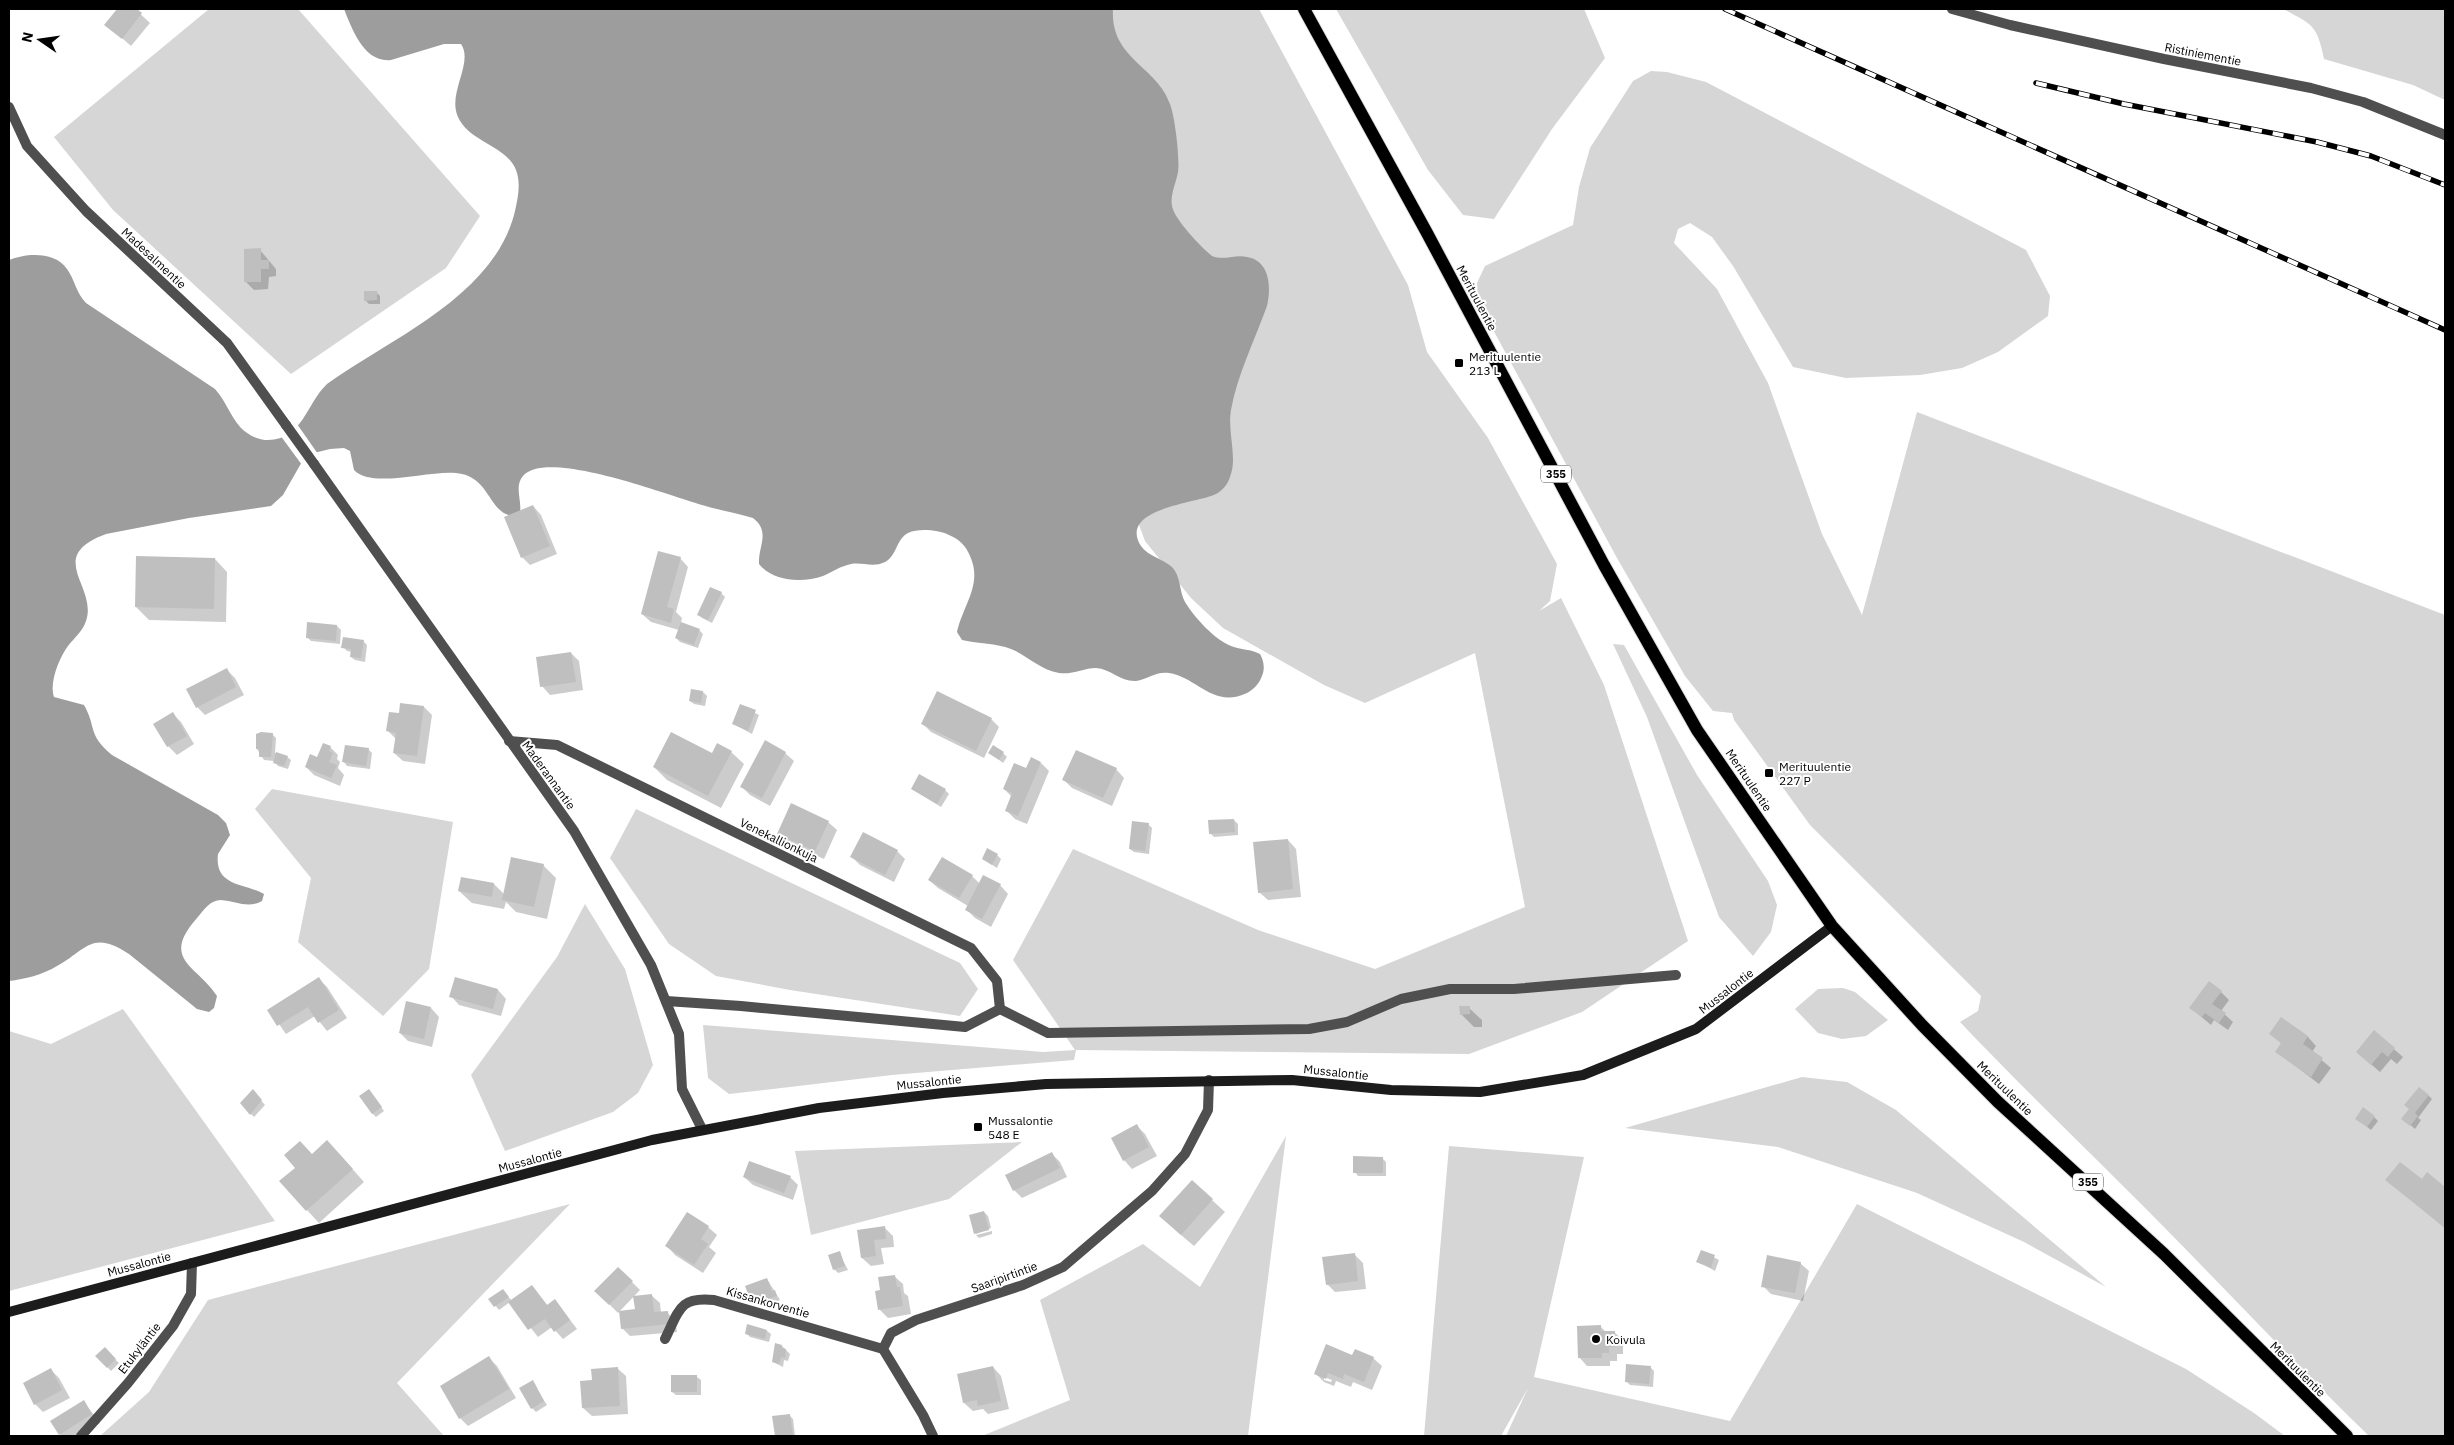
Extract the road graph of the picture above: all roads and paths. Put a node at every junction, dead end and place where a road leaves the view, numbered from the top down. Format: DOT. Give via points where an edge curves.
graph roads {
  1 [pos="1304,9"];
  2 [pos="1952,9"];
  3 [pos="9,107"];
  4 [pos="2445,135"];
  5 [pos="314,464"];
  6 [pos="509,741"];
  7 [pos="1832,926"];
  8 [pos="1676,975"];
  9 [pos="666,1001"];
  10 [pos="1000,1009"];
  11 [pos="1209,1080"];
  12 [pos="702,1129"];
  13 [pos="192,1263"];
  14 [pos="9,1312"];
  15 [pos="665,1339"];
  16 [pos="883,1349"];
  17 [pos="81,1436"];
  18 [pos="933,1436"];
  19 [pos="2347,1436"];
  1 -- 7 [label="main road, Merituulentie / 355" via="1604,565 1697,730"];
  2 -- 4 [label="street, Ristiniementie" via="2019,28 2311,88 2363,102"];
  3 -- 5 [label="street, Madesalmentie" via="27,146 86,211 227,343"];
  5 -- 6 [label="street, Maderannantie"];
  6 -- 9 [label="street, Maderannantie" via="574,831 651,964"];
  6 -- 10 [label="street, Venekallionkuja" via="557,745 971,948 997,981"];
  7 -- 11 [label="main road, Mussalontie" via="1696,1030 1583,1075 1480,1092 1391,1090 1292,1080"];
  7 -- 19 [label="main road, Merituulentie / 355" via="1998,1102 2157,1248"];
  8 -- 10 [label="street" via="1514,989 1450,989 1401,999 1347,1022 1309,1029 1048,1033"];
  9 -- 10 [label="street" via="965,1027"];
  9 -- 12 [label="street, Maderannantie" via="679,1034 682,1089"];
  11 -- 12 [label="main road, Mussalontie" via="1046,1084 942,1092 819,1108"];
  11 -- 16 [label="street, Saaripirtintie" via="1208,1110 1185,1154 1152,1190 1063,1267 1024,1285 916,1320 891,1334"];
  12 -- 13 [label="main road, Mussalontie" via="642,1142"];
  13 -- 14 [label="main road, Mussalontie"];
  13 -- 17 [label="street, Etukyläntie" via="190,1294 173,1326"];
  15 -- 16 [label="street, Kissankorventie" via="681,1307 697,1298 714,1300"];
  16 -- 18 [label="street"];
}
